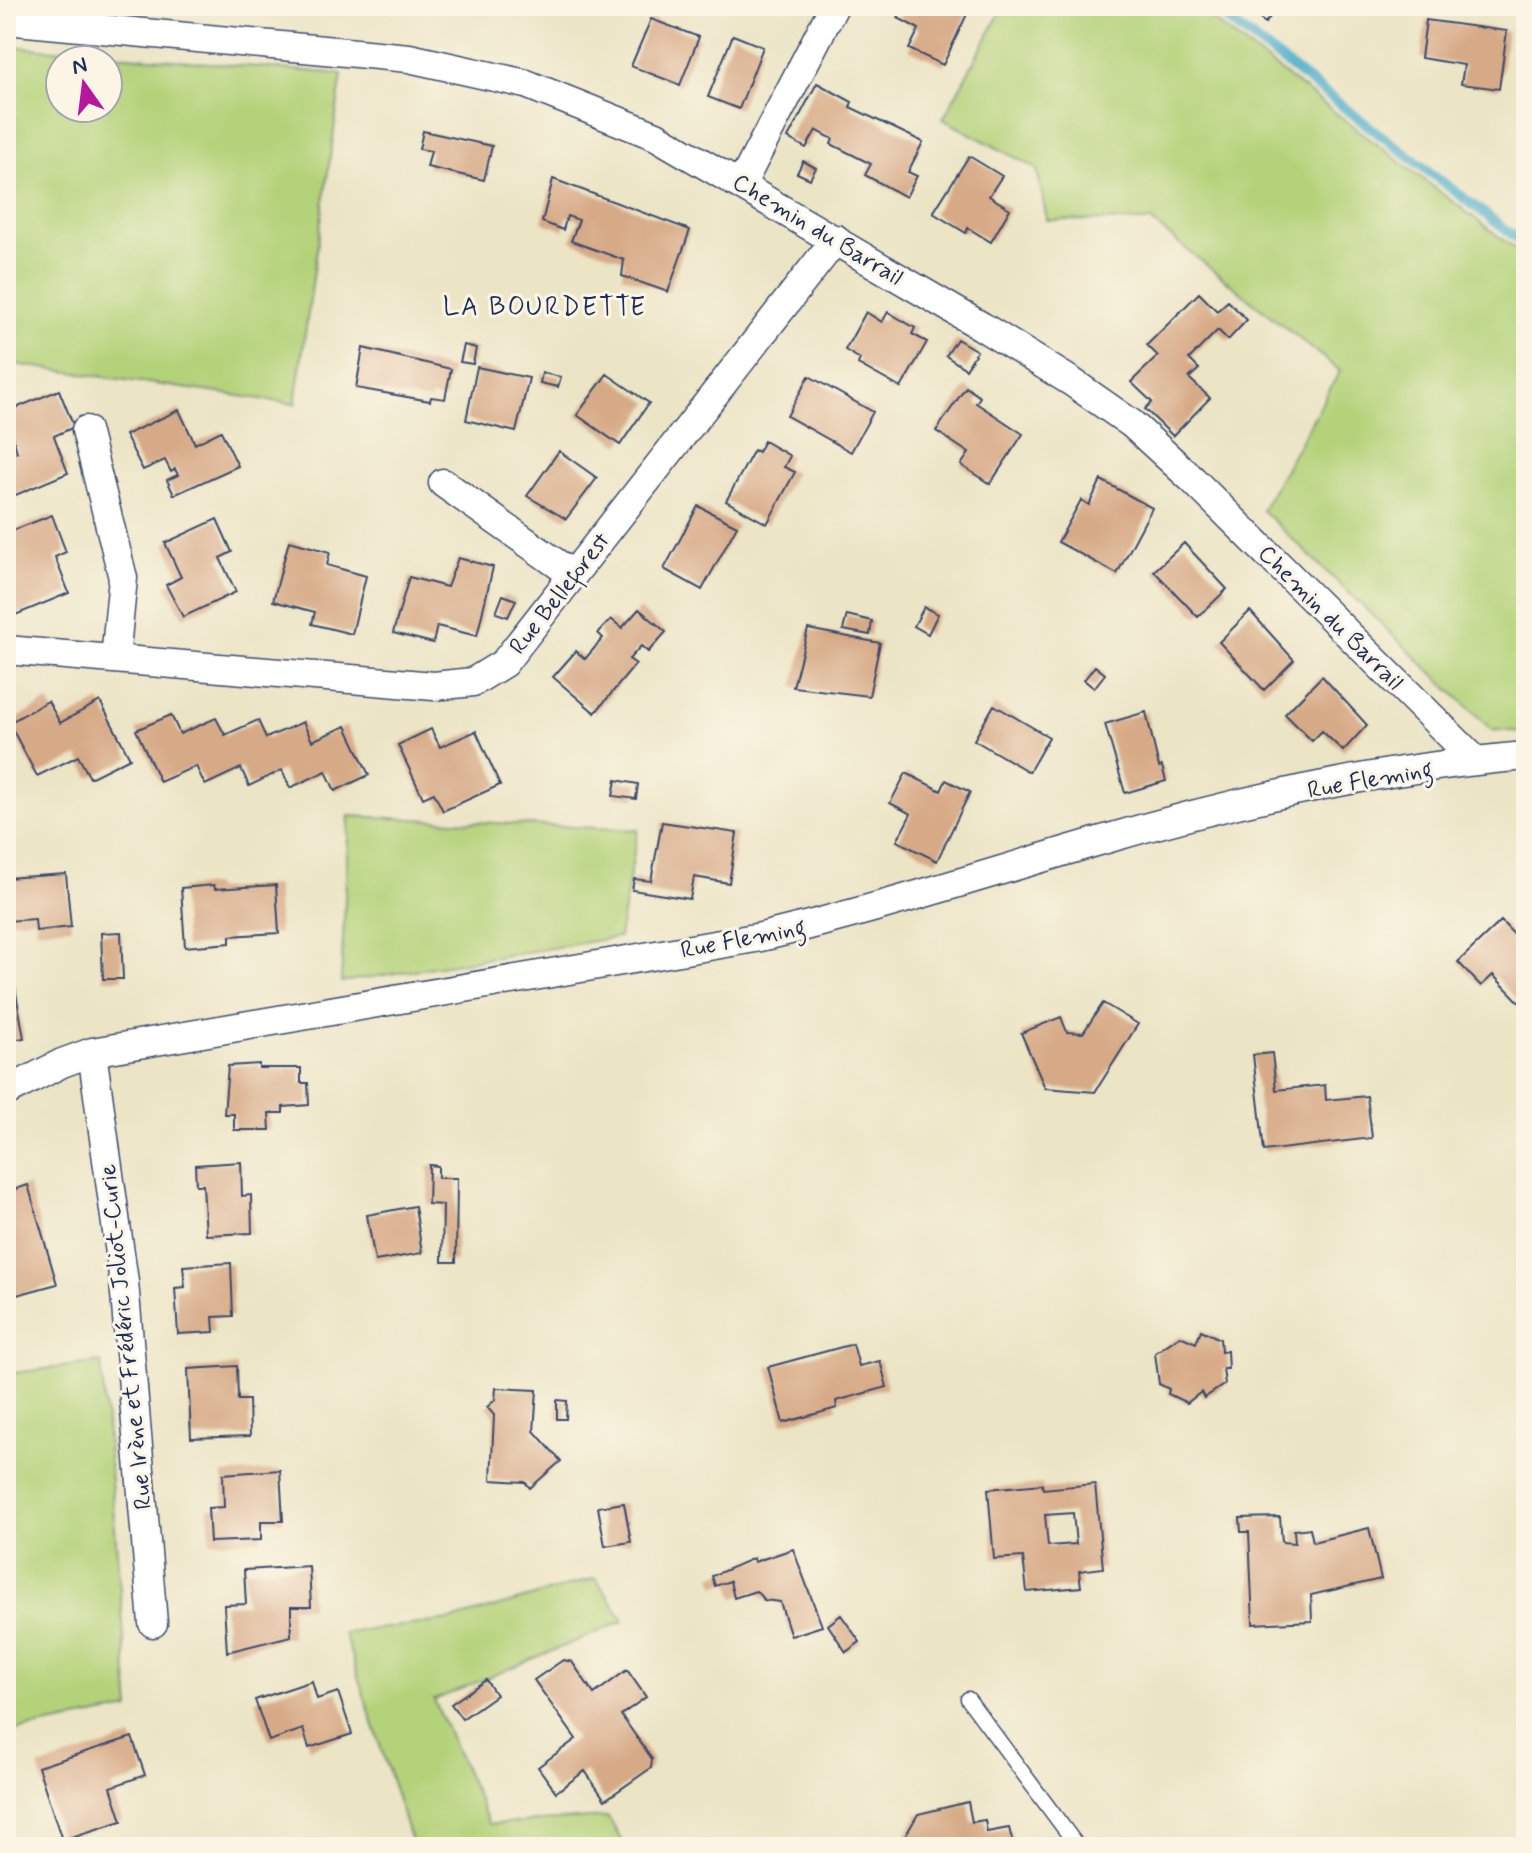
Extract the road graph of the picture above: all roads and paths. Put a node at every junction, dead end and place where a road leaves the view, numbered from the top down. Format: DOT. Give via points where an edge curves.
graph roads {
  1 [pos="834,6"];
  2 [pos="15,16"];
  3 [pos="742,183"];
  4 [pos="836,239"];
  5 [pos="86,430"];
  6 [pos="443,483"];
  7 [pos="573,575"];
  8 [pos="6,650"];
  9 [pos="115,659"];
  10 [pos="1526,756"];
  11 [pos="1476,761"];
  12 [pos="92,1052"];
  13 [pos="6,1092"];
  14 [pos="153,1623"];
  15 [pos="968,1699"];
  16 [pos="1078,1847"];
  1 -- 3 [label="street"];
  2 -- 3 [label="street, Chemin du Barrail" via="409,58 473,70 597,109"];
  3 -- 4 [label="street, Chemin du Barrail"];
  4 -- 7 [label="street, Rue Belleforest"];
  4 -- 11 [label="street, Chemin du Barrail" via="1132,424"];
  5 -- 9 [label="street" via="123,578"];
  6 -- 7 [label="street"];
  7 -- 9 [label="street, Rue Belleforest" via="504,663 464,683 434,686"];
  8 -- 9 [label="street, Rue Belleforest"];
  10 -- 11 [label="street, Rue Fleming"];
  11 -- 12 [label="street, Rue Fleming" via="1284,793 1102,840 856,915 761,937"];
  12 -- 13 [label="street, Rue Fleming"];
  12 -- 14 [label="street, Rue Irène et Frédéric Joliot-Curie" via="124,1282"];
  15 -- 16 [label="lane"];
}
